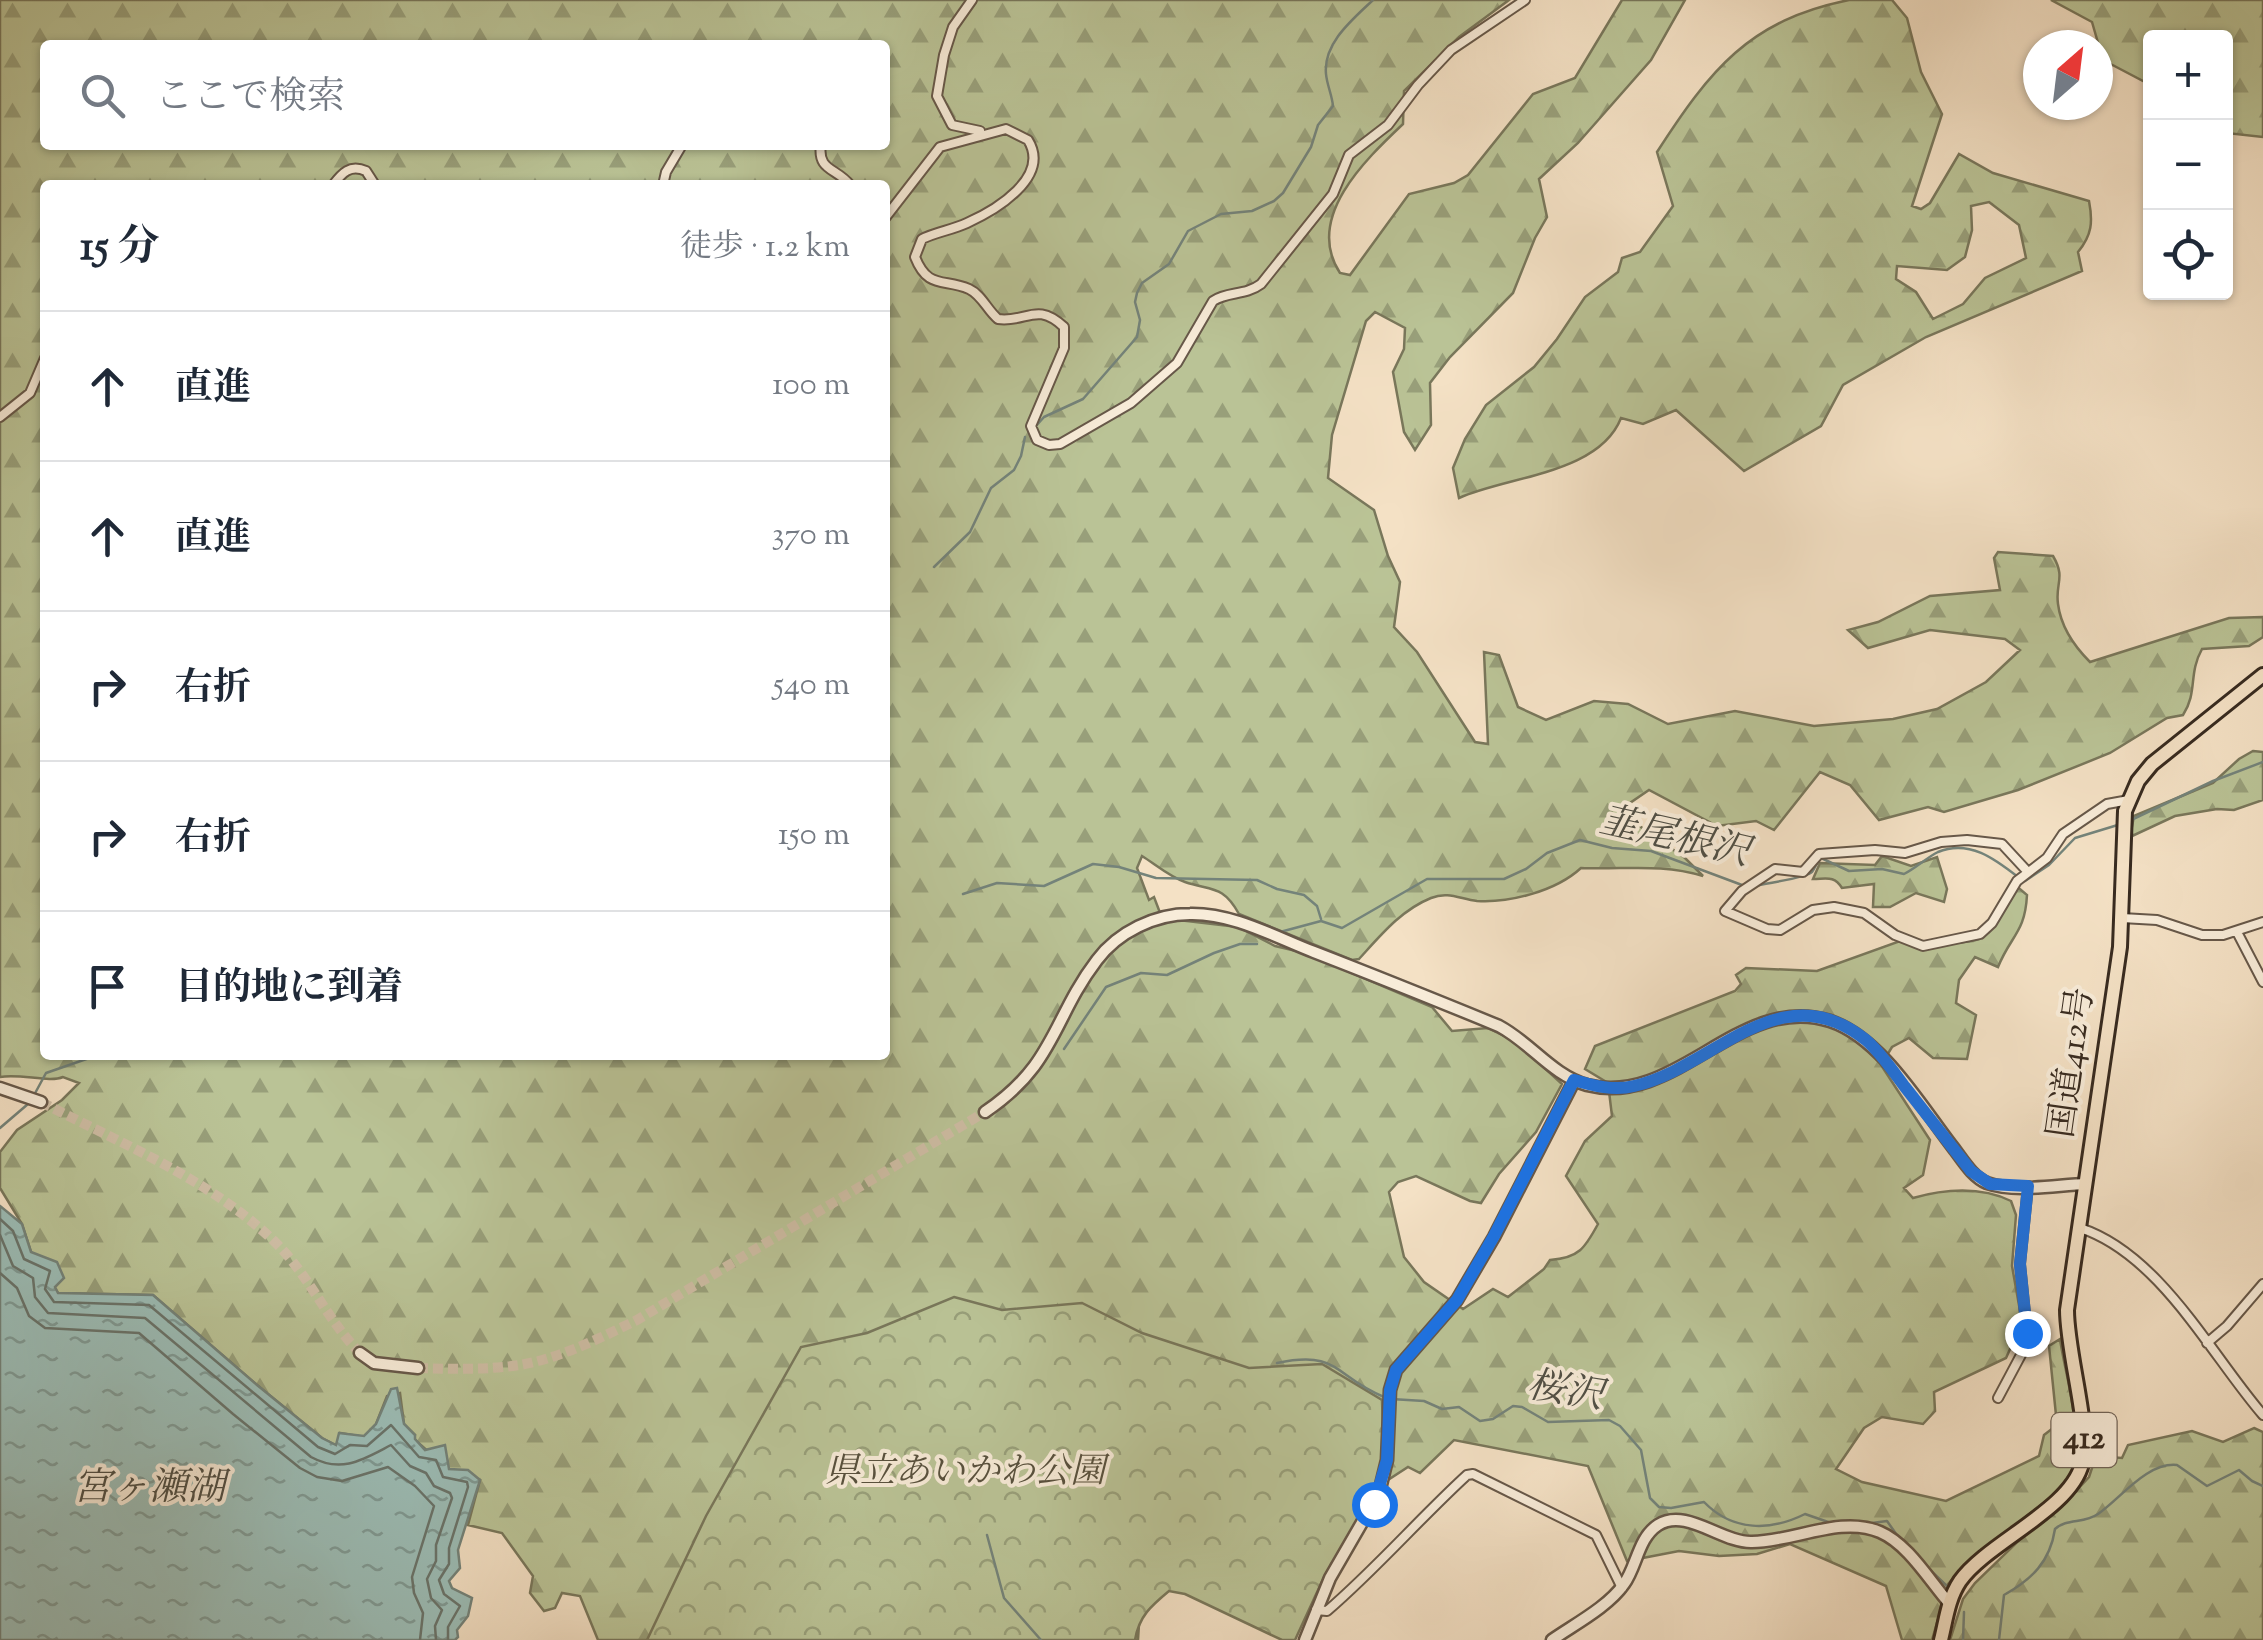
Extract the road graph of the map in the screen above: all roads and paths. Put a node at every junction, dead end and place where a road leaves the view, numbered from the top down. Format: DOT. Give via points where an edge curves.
graph roads {
  1 [pos="972,0"];
  2 [pos="1525,0"];
  3 [pos="990,132"];
  4 [pos="680,150"];
  5 [pos="821,150"];
  6 [pos="337,180"];
  7 [pos="372,180"];
  8 [pos="665,180"];
  9 [pos="843,180"];
  10 [pos="890,211"];
  11 [pos="40,370"];
  12 [pos="0,417"];
  13 [pos="2263,675"];
  14 [pos="2127,805"];
  15 [pos="2028,871"];
  16 [pos="2122,918"];
  17 [pos="2263,922"];
  18 [pos="2236,932"];
  19 [pos="2263,982"];
  20 [pos="1574,1080"];
  21 [pos="0,1088"];
  22 [pos="40,1102"];
  23 [pos="985,1112"];
  24 [pos="2086,1184"];
  25 [pos="2028,1186"];
  26 [pos="2080,1228"];
  27 [pos="2263,1284"];
  28 [pos="2207,1342"];
  29 [pos="360,1354"];
  30 [pos="418,1368"];
  31 [pos="1998,1398"];
  32 [pos="2263,1415"];
  33 [pos="1622,1588"];
  34 [pos="1949,1603"];
  35 [pos="1316,1610"];
  36 [pos="1306,1640"];
  37 [pos="1552,1640"];
  38 [pos="1941,1640"];
  1 -- 3 [label="street" via="950,36 937,96 952,125"];
  2 -- 3 [label="street" via="1451,50 1388,125 1350,155 1333,194 1255,288 1212,301 1183,356 1132,404 1060,444 1044,444 1032,426 1064,348 1064,327 1037,312 998,319 971,290 929,278 915,257 922,239 979,216 1028,179 1035,154 1028,140 1006,128"];
  3 -- 10 [label="street" via="936,151"];
  4 -- 8 [label="street"];
  5 -- 9 [label="street" via="824,166"];
  6 -- 7 [label="street" via="351,168"];
  11 -- 12 [label="street" via="30,393"];
  13 -- 14 [label="highway" via="2152,764"];
  14 -- 15 [label="street" via="2107,804 2090,815"];
  14 -- 16 [label="highway, 国道412号 / 412"];
  15 -- 15 [label="street" via="1980,934 1923,946 1864,913 1834,907 1812,910 1780,930 1725,911 1752,882 1775,870 1803,872 1819,854 1905,852 1967,840 2002,844"];
  16 -- 18 [label="street" via="2157,920 2196,935"];
  16 -- 24 [label="highway, 国道412号 / 412"];
  17 -- 18 [label="street"];
  18 -- 19 [label="street"];
  20 -- 23 [label="street" via="1499,1026 1244,924 1192,914 1146,923 1108,948 1047,1051 1021,1085"];
  20 -- 25 [label="street" via="1636,1086 1765,1022 1824,1019 1873,1047 1982,1180"];
  20 -- 35 [label="street" via="1476,1269 1394,1374 1379,1494"];
  21 -- 22 [label="street"];
  24 -- 25 [label="street"];
  24 -- 26 [label="highway, 国道412号 / 412"];
  25 -- 31 [label="street" via="2020,1264 2027,1333"];
  26 -- 28 [label="street" via="2148,1271"];
  26 -- 34 [label="highway, 国道412号 / 412" via="2067,1331 2084,1437 2081,1470 2066,1492 1961,1580"];
  27 -- 28 [label="street"];
  28 -- 32 [label="street"];
  29 -- 30 [label="street" via="374,1363"];
  33 -- 34 [label="street" via="1647,1536 1668,1521 1742,1542 1851,1526 1888,1537"];
  33 -- 35 [label="street" via="1596,1536 1472,1474 1356,1588 1327,1612"];
  33 -- 37 [label="street"];
  34 -- 38 [label="highway, 国道412号 / 412"];
  35 -- 36 [label="street"];
}
